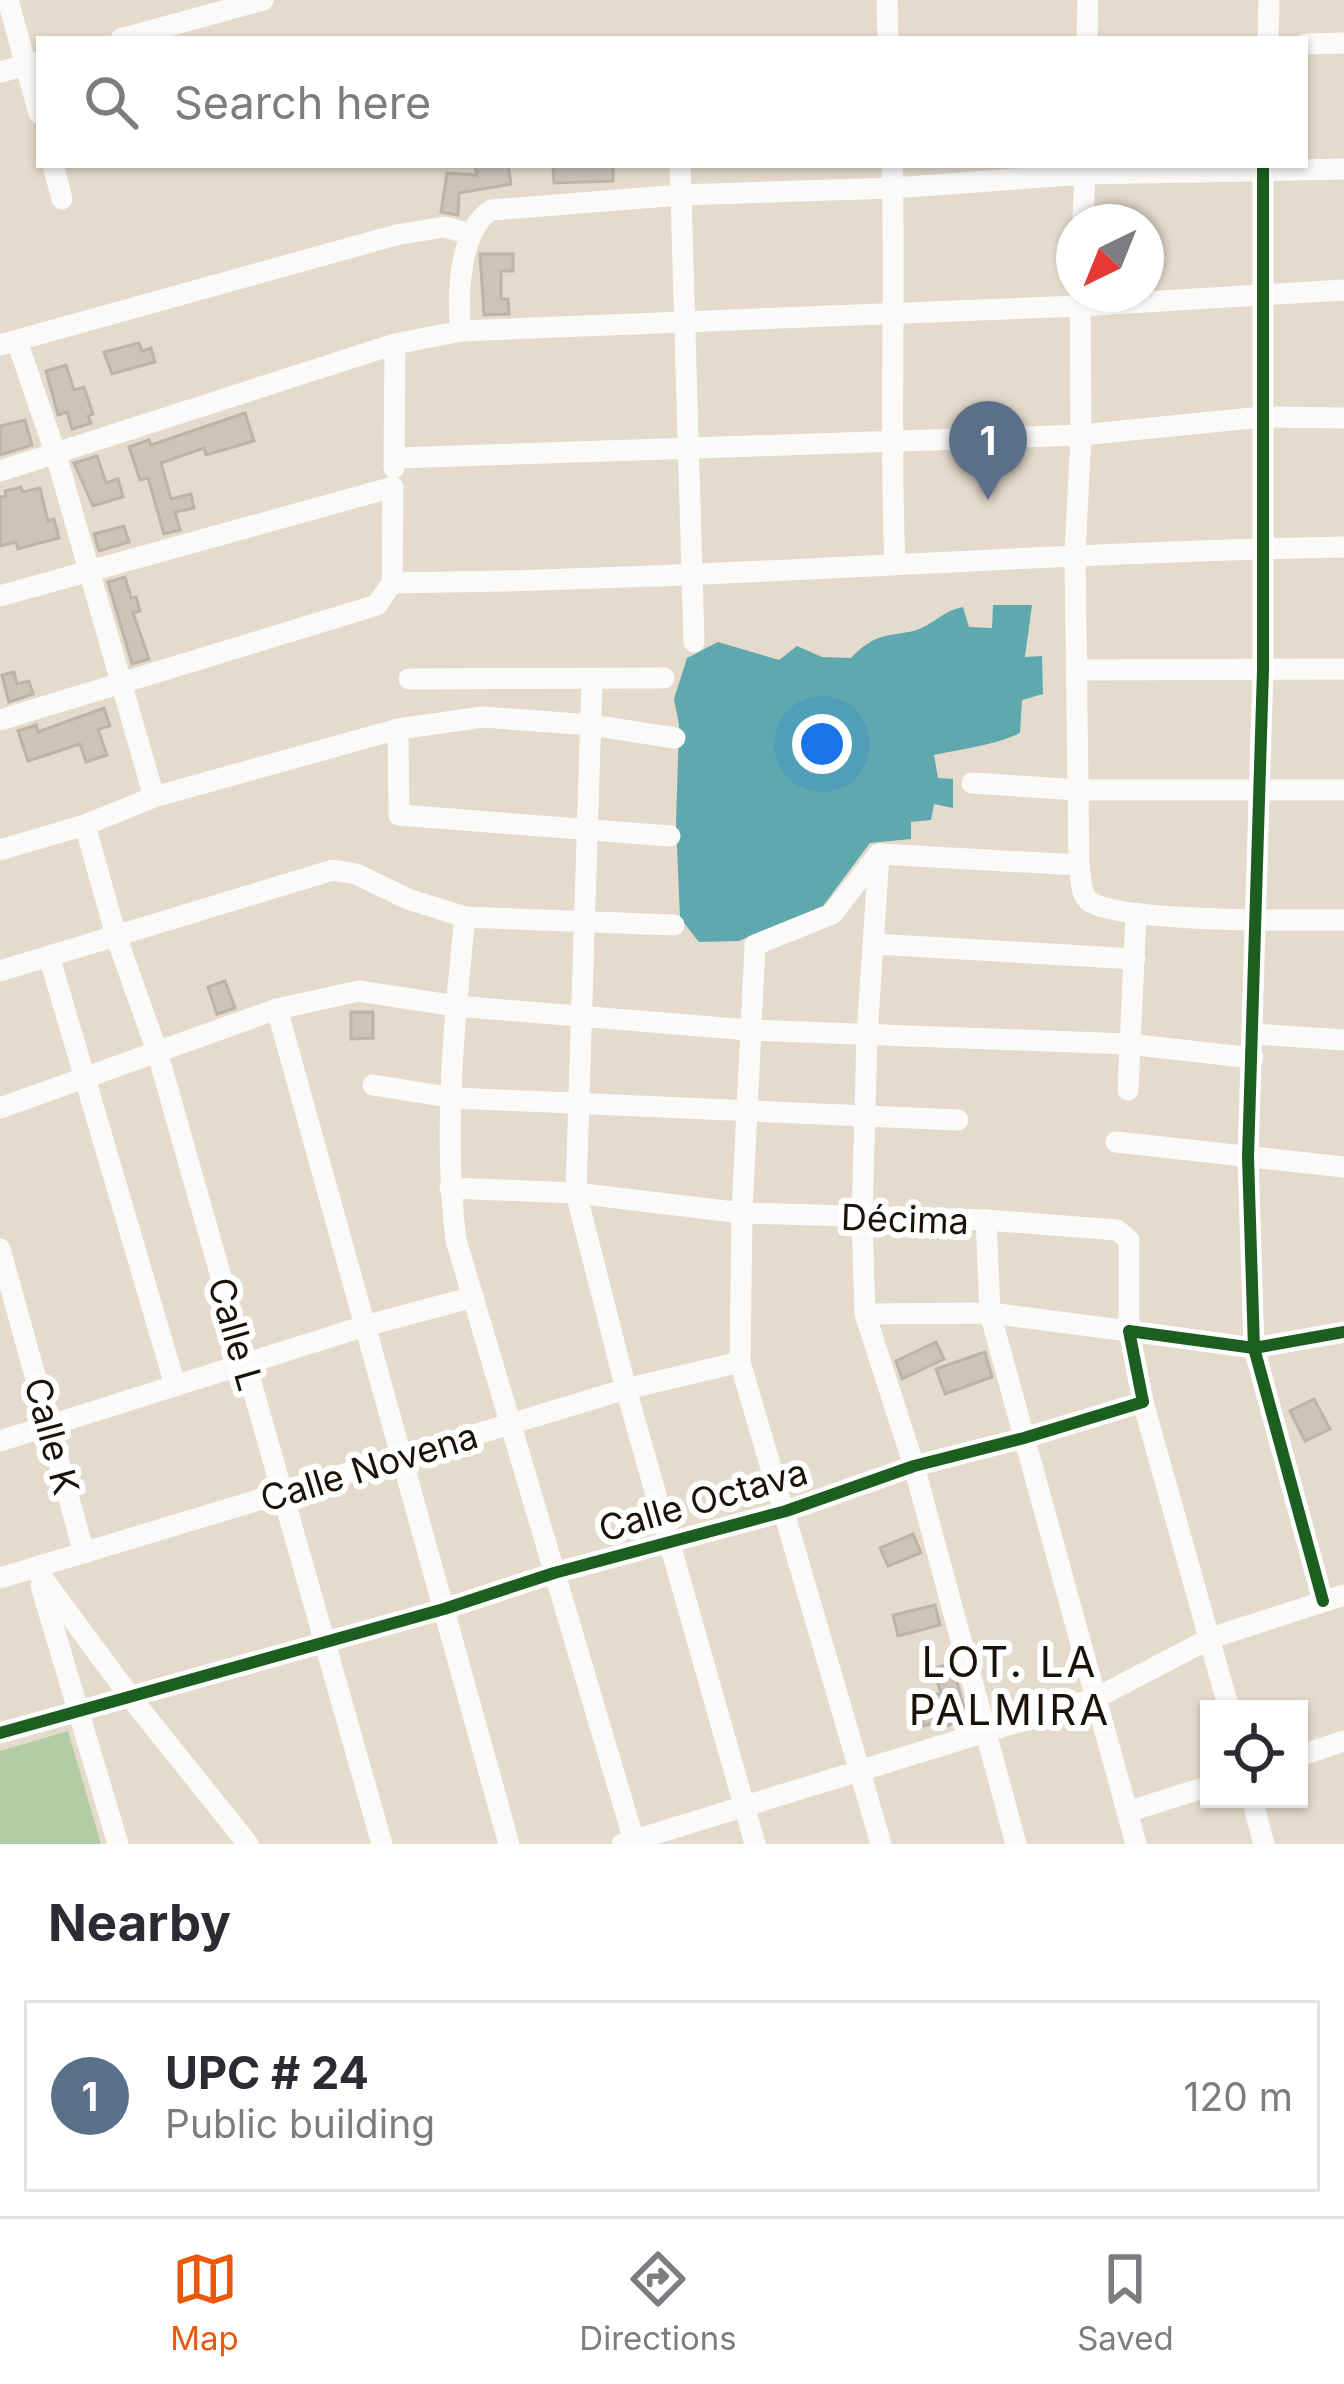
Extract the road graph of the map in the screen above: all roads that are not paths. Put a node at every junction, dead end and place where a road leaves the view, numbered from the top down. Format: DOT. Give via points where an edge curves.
graph roads {
  1 [pos="8,0"];
  2 [pos="263,0"];
  3 [pos="887,0"];
  4 [pos="1088,0"];
  5 [pos="1269,0"];
  6 [pos="132,36"];
  7 [pos="888,36"];
  8 [pos="1087,36"];
  9 [pos="1268,36"];
  10 [pos="1344,43"];
  11 [pos="1308,44"];
  12 [pos="32,63"];
  13 [pos="0,72"];
  14 [pos="54,168"];
  15 [pos="680,168"];
  16 [pos="1263,168"];
  17 [pos="1344,169"];
  18 [pos="1085,170"];
  19 [pos="892,176"];
  20 [pos="681,195"];
  21 [pos="62,199"];
  22 [pos="1084,204"];
  23 [pos="471,233"];
  24 [pos="1344,290"];
  25 [pos="1262,292"];
  26 [pos="1164,296"];
  27 [pos="1056,301"];
  28 [pos="894,312"];
  29 [pos="1079,312"];
  30 [pos="682,320"];
  31 [pos="461,331"];
  32 [pos="8,343"];
  33 [pos="394,344"];
  34 [pos="1262,417"];
  35 [pos="1344,418"];
  36 [pos="1082,435"];
  37 [pos="890,441"];
  38 [pos="686,448"];
  39 [pos="56,455"];
  40 [pos="395,458"];
  41 [pos="0,471"];
  42 [pos="393,487"];
  43 [pos="1344,547"];
  44 [pos="1262,548"];
  45 [pos="1075,554"];
  46 [pos="896,562"];
  47 [pos="88,572"];
  48 [pos="689,575"];
  49 [pos="392,584"];
  50 [pos="0,596"];
  51 [pos="694,642"];
  52 [pos="1344,669"];
  53 [pos="1078,670"];
  54 [pos="1263,670"];
  55 [pos="664,678"];
  56 [pos="409,679"];
  57 [pos="592,680"];
  58 [pos="124,684"];
  59 [pos="0,720"];
  60 [pos="591,725"];
  61 [pos="398,729"];
  62 [pos="675,738"];
  63 [pos="972,782"];
  64 [pos="1257,789"];
  65 [pos="1079,790"];
  66 [pos="1344,790"];
  67 [pos="154,796"];
  68 [pos="85,825"];
  69 [pos="589,831"];
  70 [pos="670,836"];
  71 [pos="0,850"];
  72 [pos="879,854"];
  73 [pos="1079,865"];
  74 [pos="1136,914"];
  75 [pos="465,916"];
  76 [pos="1252,919"];
  77 [pos="585,920"];
  78 [pos="1344,920"];
  79 [pos="674,925"];
  80 [pos="116,936"];
  81 [pos="875,944"];
  82 [pos="49,956"];
  83 [pos="1135,958"];
  84 [pos="0,971"];
  85 [pos="456,1006"];
  86 [pos="277,1010"];
  87 [pos="579,1016"];
  88 [pos="749,1030"];
  89 [pos="1254,1034"];
  90 [pos="867,1035"];
  91 [pos="1344,1040"];
  92 [pos="1128,1044"];
  93 [pos="157,1052"];
  94 [pos="1252,1058"];
  95 [pos="86,1077"];
  96 [pos="373,1085"];
  97 [pos="1128,1090"];
  98 [pos="454,1098"];
  99 [pos="578,1104"];
  100 [pos="0,1108"];
  101 [pos="746,1111"];
  102 [pos="866,1117"];
  103 [pos="958,1120"];
  104 [pos="1116,1142"];
  105 [pos="1248,1156"];
  106 [pos="1344,1167"];
  107 [pos="450,1188"];
  108 [pos="576,1193"];
  109 [pos="742,1213"];
  110 [pos="862,1218"];
  111 [pos="986,1220"];
  112 [pos="0,1249"];
  113 [pos="473,1297"];
  114 [pos="990,1313"];
  115 [pos="865,1314"];
  116 [pos="365,1326"];
  117 [pos="1129,1331"];
  118 [pos="1344,1332"];
  119 [pos="1254,1348"];
  120 [pos="740,1362"];
  121 [pos="244,1364"];
  122 [pos="175,1385"];
  123 [pos="626,1389"];
  124 [pos="1144,1402"];
  125 [pos="50,1424"];
  126 [pos="511,1425"];
  127 [pos="1024,1438"];
  128 [pos="0,1441"];
  129 [pos="402,1458"];
  130 [pos="914,1466"];
  131 [pos="282,1494"];
  132 [pos="786,1511"];
  133 [pos="672,1540"];
  134 [pos="84,1553"];
  135 [pos="35,1568"];
  136 [pos="554,1573"];
  137 [pos="0,1578"];
  138 [pos="1334,1598"];
  139 [pos="444,1609"];
  140 [pos="1211,1639"];
  141 [pos="324,1643"];
  142 [pos="1096,1697"];
  143 [pos="131,1698"];
  144 [pos="1227,1700"];
  145 [pos="79,1712"];
  146 [pos="986,1730"];
  147 [pos="0,1733"];
  148 [pos="1344,1741"];
  149 [pos="1308,1753"];
  150 [pos="859,1770"];
  151 [pos="1200,1789"];
  152 [pos="745,1807"];
  153 [pos="1254,1808"];
  154 [pos="1127,1812"];
  155 [pos="630,1843"];
  156 [pos="118,1844"];
  157 [pos="248,1844"];
  158 [pos="382,1844"];
  159 [pos="509,1844"];
  160 [pos="755,1844"];
  161 [pos="880,1844"];
  162 [pos="1016,1844"];
  163 [pos="1136,1844"];
  164 [pos="1264,1844"];
  1 -- 12 [label="street"];
  2 -- 6 [label="street"];
  3 -- 7 [label="street"];
  4 -- 8 [label="street"];
  5 -- 9 [label="street"];
  10 -- 11 [label="street"];
  12 -- 13 [label="street"];
  14 -- 21 [label="street"];
  15 -- 20 [label="street"];
  16 -- 17 [label="street"];
  16 -- 18 [label="street"];
  16 -- 25 [label="street"];
  18 -- 19 [label="street"];
  18 -- 22 [label="street"];
  19 -- 20 [label="street"];
  19 -- 28 [label="street"];
  20 -- 23 [label="street" via="491,211"];
  20 -- 30 [label="street"];
  23 -- 31 [label="street"];
  23 -- 32 [label="street" via="444,227 396,235"];
  24 -- 25 [label="street"];
  25 -- 26 [label="street"];
  25 -- 34 [label="street"];
  27 -- 28 [label="street"];
  28 -- 30 [label="street"];
  28 -- 37 [label="street"];
  29 -- 36 [label="street"];
  30 -- 31 [label="street"];
  30 -- 38 [label="street"];
  31 -- 33 [label="street"];
  32 -- 39 [label="street"];
  33 -- 39 [label="street"];
  33 -- 40 [label="street"];
  34 -- 35 [label="street"];
  34 -- 36 [label="street"];
  34 -- 44 [label="street"];
  36 -- 37 [label="street"];
  36 -- 45 [label="street"];
  37 -- 38 [label="street"];
  37 -- 46 [label="street"];
  38 -- 40 [label="street"];
  38 -- 48 [label="street"];
  39 -- 41 [label="street"];
  39 -- 47 [label="street"];
  40 -- 42 [label="street"];
  42 -- 47 [label="street"];
  42 -- 49 [label="street"];
  43 -- 44 [label="street"];
  44 -- 45 [label="street"];
  44 -- 54 [label="street"];
  45 -- 46 [label="street"];
  45 -- 53 [label="street"];
  46 -- 48 [label="street"];
  47 -- 50 [label="street"];
  47 -- 58 [label="street"];
  48 -- 49 [label="street"];
  48 -- 51 [label="street"];
  49 -- 58 [label="street" via="370,609"];
  52 -- 54 [label="street"];
  53 -- 54 [label="street"];
  53 -- 65 [label="street"];
  54 -- 64 [label="street"];
  55 -- 57 [label="street"];
  56 -- 57 [label="street"];
  57 -- 60 [label="street"];
  58 -- 59 [label="street"];
  58 -- 67 [label="street"];
  60 -- 61 [label="street" via="483,717"];
  60 -- 62 [label="street"];
  60 -- 69 [label="street"];
  61 -- 67 [label="street"];
  61 -- 69 [label="street" via="399,815"];
  63 -- 65 [label="street"];
  64 -- 65 [label="street"];
  64 -- 66 [label="street"];
  64 -- 76 [label="street"];
  65 -- 73 [label="street"];
  67 -- 68 [label="street"];
  68 -- 71 [label="street"];
  68 -- 80 [label="street, Calle L"];
  69 -- 70 [label="street"];
  69 -- 77 [label="street"];
  72 -- 73 [label="street"];
  72 -- 81 [label="street"];
  72 -- 88 [label="street" via="832,914 755,945"];
  73 -- 74 [label="street" via="1089,901"];
  74 -- 76 [label="street"];
  74 -- 83 [label="street"];
  75 -- 77 [label="street"];
  75 -- 80 [label="street" via="334,870"];
  75 -- 85 [label="street"];
  76 -- 78 [label="street"];
  76 -- 89 [label="street"];
  77 -- 79 [label="street"];
  77 -- 87 [label="street"];
  80 -- 82 [label="street"];
  80 -- 93 [label="street, Calle L"];
  81 -- 83 [label="street"];
  81 -- 90 [label="street"];
  82 -- 84 [label="street"];
  82 -- 95 [label="street"];
  83 -- 92 [label="street"];
  85 -- 86 [label="street" via="359,991"];
  85 -- 87 [label="street"];
  85 -- 98 [label="street"];
  86 -- 93 [label="street"];
  86 -- 116 [label="street"];
  87 -- 88 [label="street"];
  87 -- 99 [label="street"];
  88 -- 90 [label="street"];
  88 -- 101 [label="street"];
  89 -- 91 [label="street"];
  89 -- 94 [label="street"];
  90 -- 92 [label="street"];
  90 -- 102 [label="street"];
  92 -- 94 [label="street"];
  92 -- 97 [label="street"];
  93 -- 95 [label="street"];
  93 -- 121 [label="street, Calle L"];
  94 -- 105 [label="street"];
  95 -- 100 [label="street"];
  95 -- 122 [label="street"];
  96 -- 98 [label="street"];
  98 -- 99 [label="street"];
  98 -- 107 [label="street"];
  99 -- 101 [label="street"];
  99 -- 108 [label="street"];
  101 -- 102 [label="street"];
  101 -- 109 [label="street"];
  102 -- 103 [label="street"];
  102 -- 110 [label="street"];
  104 -- 105 [label="street"];
  105 -- 106 [label="street"];
  105 -- 119 [label="street"];
  107 -- 108 [label="street, Décima"];
  107 -- 113 [label="street"];
  108 -- 109 [label="street, Décima"];
  108 -- 123 [label="street"];
  109 -- 110 [label="street, Décima"];
  109 -- 120 [label="street"];
  110 -- 111 [label="street, Décima"];
  110 -- 115 [label="street"];
  111 -- 114 [label="street, Décima"];
  111 -- 117 [label="street" via="1126,1235"];
  112 -- 125 [label="street, Calle K"];
  113 -- 116 [label="street"];
  113 -- 126 [label="street"];
  114 -- 115 [label="street"];
  114 -- 117 [label="street"];
  114 -- 127 [label="street, Décima"];
  115 -- 130 [label="street"];
  116 -- 121 [label="street"];
  116 -- 129 [label="street"];
  117 -- 119 [label="street"];
  117 -- 124 [label="street"];
  118 -- 119 [label="street"];
  119 -- 138 [label="street"];
  120 -- 123 [label="street, Calle Novena"];
  120 -- 132 [label="street"];
  121 -- 122 [label="street"];
  121 -- 131 [label="street, Calle L"];
  122 -- 125 [label="street"];
  123 -- 126 [label="street, Calle Novena"];
  123 -- 133 [label="street"];
  124 -- 127 [label="street, Calle Octava"];
  124 -- 140 [label="street"];
  125 -- 128 [label="street"];
  125 -- 134 [label="street, Calle K"];
  126 -- 129 [label="street, Calle Novena"];
  126 -- 136 [label="street"];
  127 -- 130 [label="street, Calle Octava"];
  127 -- 142 [label="street, Décima"];
  129 -- 131 [label="street, Calle Novena"];
  129 -- 139 [label="street"];
  130 -- 132 [label="street, Calle Octava"];
  130 -- 146 [label="street"];
  131 -- 134 [label="street, Calle Novena"];
  131 -- 141 [label="street, Calle L"];
  132 -- 133 [label="street, Calle Octava"];
  132 -- 150 [label="street"];
  133 -- 136 [label="street, Calle Octava"];
  133 -- 152 [label="street"];
  134 -- 135 [label="street, Calle Novena"];
  135 -- 137 [label="street, Calle Novena"];
  135 -- 143 [label="street"];
  135 -- 145 [label="street"];
  136 -- 139 [label="street, Calle Octava"];
  136 -- 155 [label="street"];
  138 -- 140 [label="street"];
  139 -- 141 [label="street, Calle Octava"];
  139 -- 159 [label="street"];
  140 -- 142 [label="street"];
  140 -- 144 [label="street"];
  141 -- 143 [label="street, Calle Octava"];
  141 -- 158 [label="street, Calle L"];
  142 -- 146 [label="street"];
  142 -- 154 [label="street, Décima"];
  143 -- 145 [label="street, Calle Octava"];
  143 -- 157 [label="street"];
  145 -- 147 [label="street, Calle Octava"];
  145 -- 156 [label="street"];
  146 -- 150 [label="street"];
  146 -- 162 [label="street"];
  148 -- 149 [label="street"];
  150 -- 152 [label="street"];
  150 -- 161 [label="street"];
  151 -- 154 [label="street"];
  152 -- 155 [label="street"];
  152 -- 160 [label="street"];
  153 -- 164 [label="street"];
  154 -- 163 [label="street, Décima"];
}
